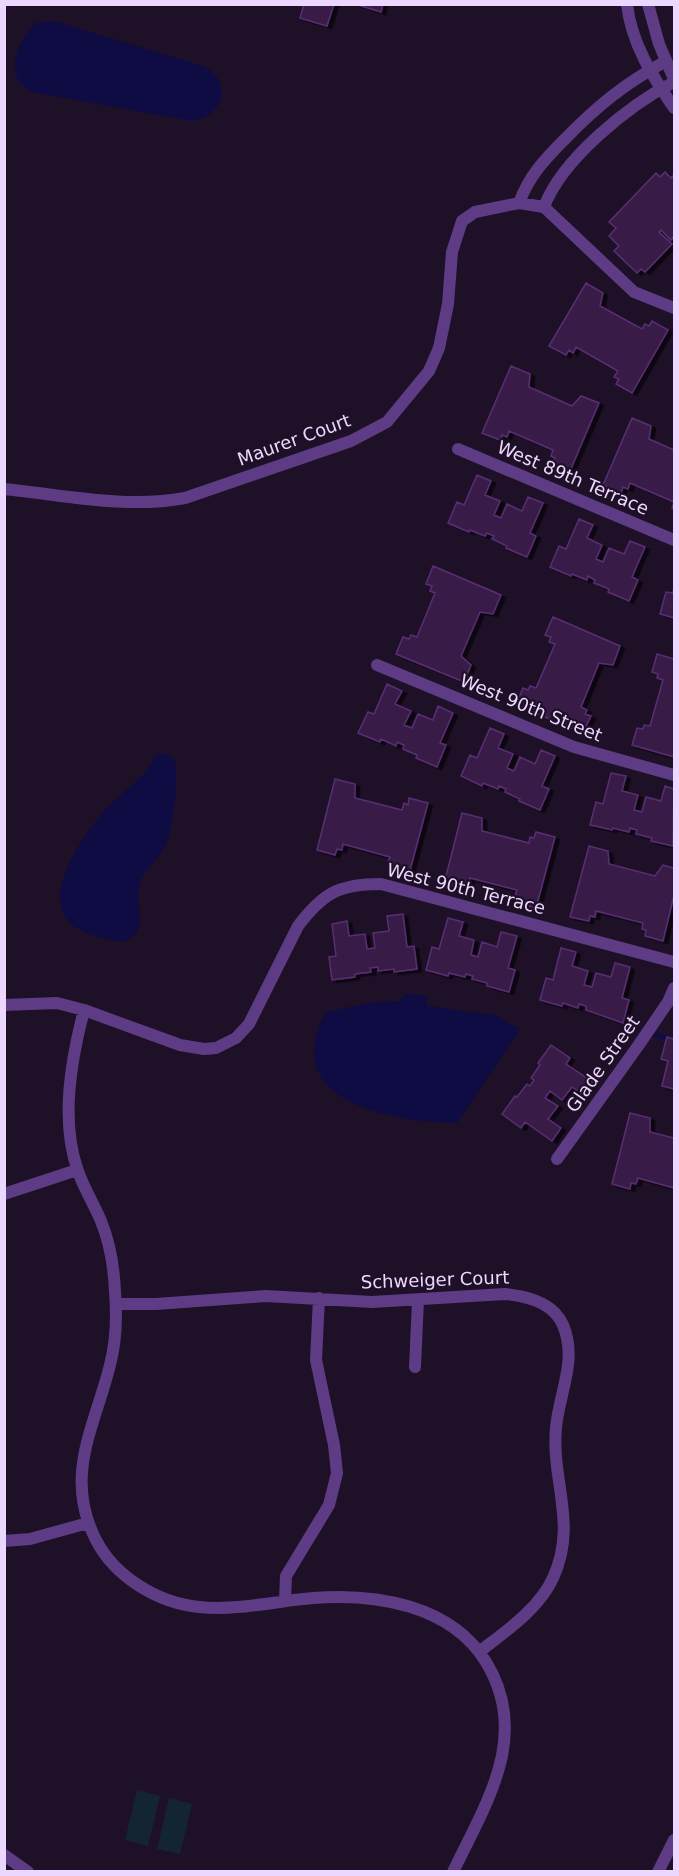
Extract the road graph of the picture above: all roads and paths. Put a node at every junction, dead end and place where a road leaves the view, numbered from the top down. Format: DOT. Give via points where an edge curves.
graph roads {
  1 [pos="627,4"];
  2 [pos="648,4"];
  3 [pos="666,61"];
  4 [pos="649,70"];
  5 [pos="675,81"];
  6 [pos="662,89"];
  7 [pos="675,108"];
  8 [pos="519,203"];
  9 [pos="544,207"];
  10 [pos="675,308"];
  11 [pos="458,449"];
  12 [pos="4,489"];
  13 [pos="675,540"];
  14 [pos="377,665"];
  15 [pos="675,775"];
  16 [pos="675,962"];
  17 [pos="675,988"];
  18 [pos="4,1005"];
  19 [pos="84,1010"];
  20 [pos="557,1159"];
  21 [pos="77,1170"];
  22 [pos="4,1194"];
  23 [pos="319,1298"];
  24 [pos="418,1300"];
  25 [pos="116,1304"];
  26 [pos="415,1367"];
  27 [pos="88,1523"];
  28 [pos="4,1541"];
  29 [pos="285,1600"];
  30 [pos="479,1652"];
  31 [pos="675,1840"];
  32 [pos="4,1855"];
  33 [pos="28,1872"];
  34 [pos="453,1872"];
  35 [pos="658,1872"];
  1 -- 4 [label="street" via="629,21"];
  2 -- 3 [label="street"];
  3 -- 4 [label="street"];
  3 -- 5 [label="street"];
  4 -- 6 [label="street"];
  4 -- 8 [label="street" via="597,105 544,158 527,181"];
  5 -- 6 [label="street"];
  6 -- 7 [label="street"];
  6 -- 9 [label="street" via="636,104 595,140 556,182"];
  8 -- 9 [label="street, Maurer Court"];
  8 -- 12 [label="street, Maurer Court" via="475,212 462,221 452,252 448,304 439,348 429,371 387,422 351,441 186,498 126,502"];
  9 -- 10 [label="street" via="634,292"];
  11 -- 13 [label="street, West 89th Terrace"];
  14 -- 15 [label="street, West 90th Street" via="579,749"];
  16 -- 19 [label="street, West 90th Terrace" via="381,884 355,884 328,894 306,915 249,1024 227,1044 204,1049 180,1045"];
  17 -- 20 [label="street, Glade Street" via="639,1046"];
  18 -- 19 [label="street" via="57,1003"];
  19 -- 21 [label="street" via="70,1090 70,1130"];
  21 -- 22 [label="street"];
  21 -- 25 [label="street" via="102,1225 111,1257"];
  23 -- 24 [label="street, Schweiger Court"];
  23 -- 25 [label="street, Schweiger Court" via="266,1296"];
  23 -- 29 [label="street" via="316,1360 337,1473 329,1505 286,1576"];
  24 -- 26 [label="street"];
  24 -- 30 [label="street, Schweiger Court" via="525,1296 539,1302 562,1324 569,1350 570,1364 556,1431 564,1504 560,1560 547,1590 535,1605"];
  25 -- 27 [label="street" via="111,1362 83,1453 82,1493"];
  27 -- 28 [label="street" via="56,1533"];
  27 -- 29 [label="street" via="97,1543 118,1568 139,1586 163,1598 206,1608"];
  29 -- 30 [label="street" via="339,1596 401,1604 453,1625"];
  30 -- 34 [label="street" via="496,1679 501,1696 506,1718 505,1745 491,1793"];
  31 -- 35 [label="street"];
  32 -- 33 [label="street"];
}
